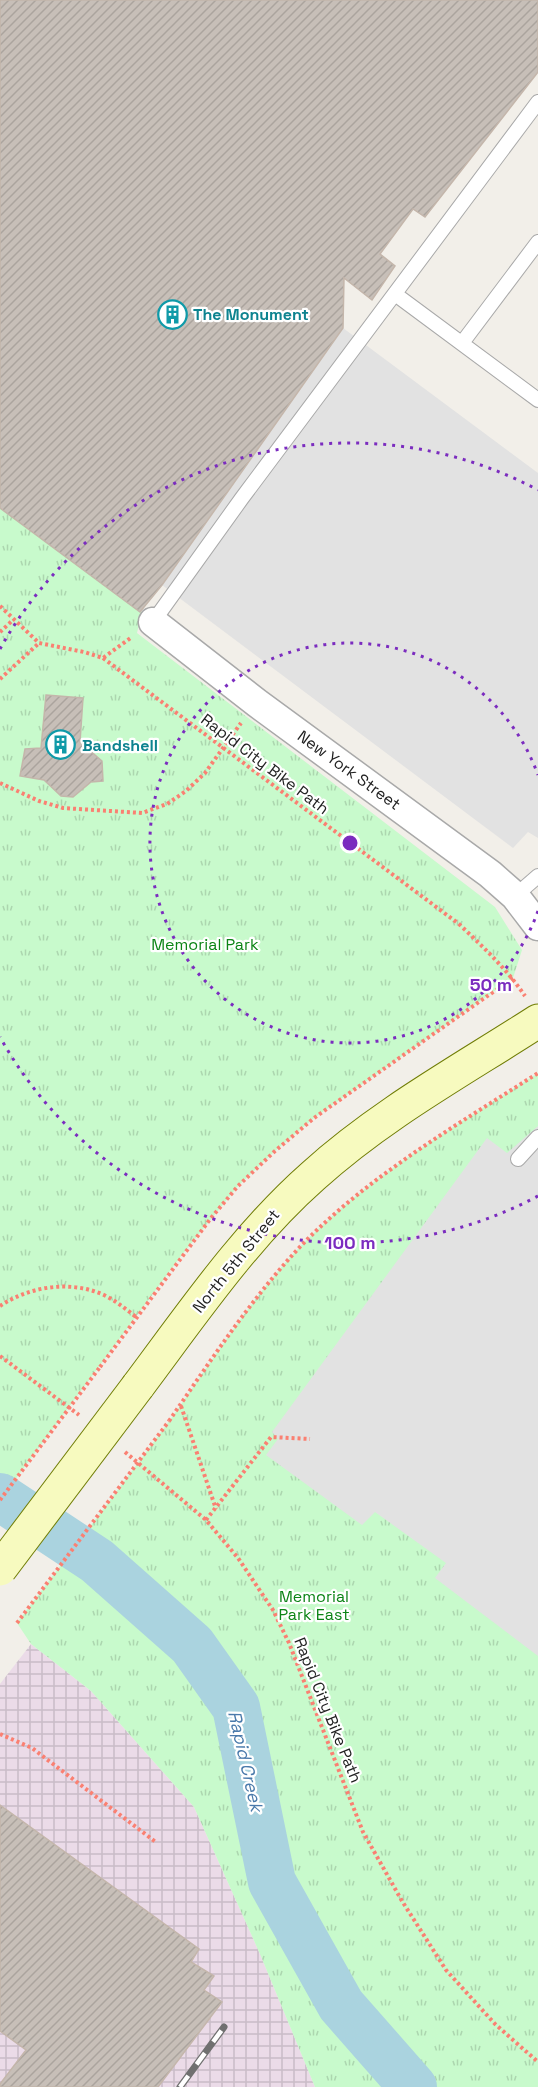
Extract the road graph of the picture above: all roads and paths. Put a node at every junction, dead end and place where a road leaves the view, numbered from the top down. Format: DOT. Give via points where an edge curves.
graph roads {
  1 [pos="538,102"];
  2 [pos="538,242"];
  3 [pos="395,294"];
  4 [pos="462,344"];
  5 [pos="538,400"];
  6 [pos="0,606"];
  7 [pos="13,620"];
  8 [pos="153,622"];
  9 [pos="0,632"];
  10 [pos="39,643"];
  11 [pos="103,658"];
  12 [pos="0,679"];
  13 [pos="256,703"];
  14 [pos="224,748"];
  15 [pos="0,783"];
  16 [pos="538,876"];
  17 [pos="515,896"];
  18 [pos="538,926"];
  19 [pos="532,1009"];
  20 [pos="538,1073"];
  21 [pos="538,1137"];
  22 [pos="518,1159"];
  23 [pos="0,1306"];
  24 [pos="0,1356"];
  25 [pos="180,1405"];
  26 [pos="81,1417"];
  27 [pos="310,1439"];
  28 [pos="117,1445"];
  29 [pos="0,1500"];
  30 [pos="216,1509"];
  31 [pos="206,1520"];
  32 [pos="0,1569"];
  33 [pos="17,1623"];
  34 [pos="0,1734"];
  35 [pos="157,1843"];
  36 [pos="538,2062"];
  1 -- 3 [label="lane"];
  2 -- 4 [label="lane"];
  3 -- 4 [label="lane"];
  3 -- 8 [label="lane"];
  4 -- 5 [label="lane"];
  6 -- 7 [label="path"];
  7 -- 9 [label="path"];
  7 -- 10 [label="path"];
  8 -- 11 [label="path"];
  8 -- 13 [label="street, New York Street"];
  10 -- 11 [label="path, Rapid City Bike Path"];
  10 -- 12 [label="path"];
  11 -- 14 [label="path, Rapid City Bike Path"];
  13 -- 14 [label="path"];
  13 -- 17 [label="street, New York Street"];
  14 -- 15 [label="path" via="186,791 167,804 142,813 63,808"];
  14 -- 19 [label="path, Rapid City Bike Path" via="459,924 513,978"];
  16 -- 17 [label="lane"];
  17 -- 18 [label="street, New York Street"];
  19 -- 32 [label="main road, North 5th Street, bridge" via="345,1148 280,1207 251,1239"];
  20 -- 25 [label="path" via="413,1153 352,1198 274,1277"];
  21 -- 22 [label="lane"];
  23 -- 29 [label="path, bridge" via="31,1290 56,1286 103,1295 136,1317"];
  24 -- 26 [label="path"];
  25 -- 30 [label="path"];
  25 -- 33 [label="path, bridge"];
  27 -- 30 [label="path" via="271,1437"];
  28 -- 31 [label="path, Rapid City Bike Path"];
  30 -- 31 [label="path"];
  31 -- 36 [label="path, Rapid City Bike Path" via="273,1610 363,1832 402,1901 446,1970 495,2024"];
  34 -- 35 [label="path" via="32,1748"];
}
